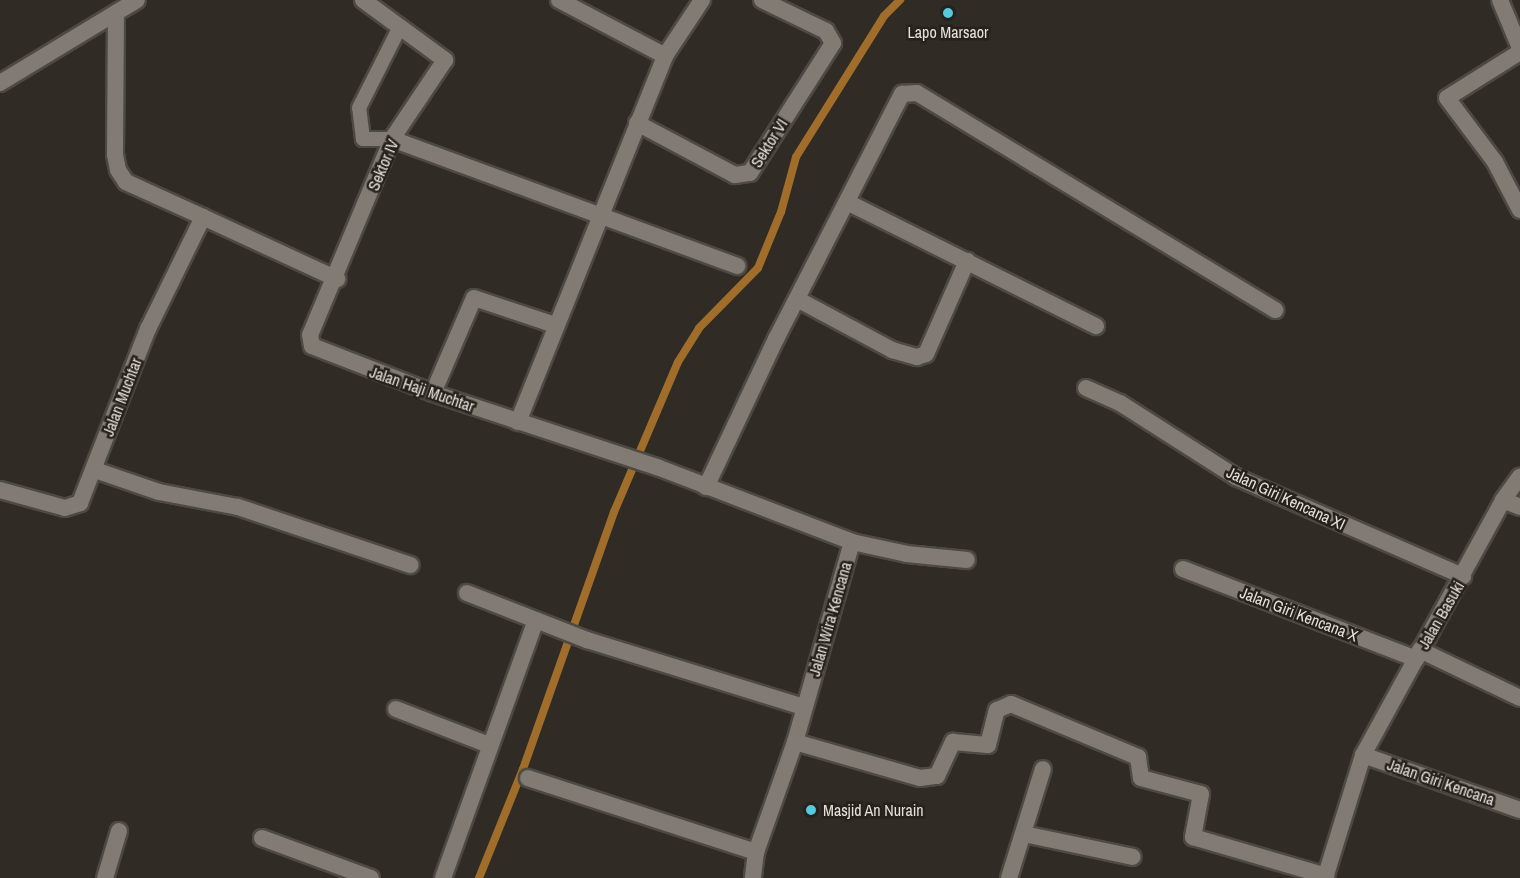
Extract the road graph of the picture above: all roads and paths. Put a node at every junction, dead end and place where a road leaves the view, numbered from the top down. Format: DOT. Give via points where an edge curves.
graph roads {
  1 [pos="137,0"];
  2 [pos="363,0"];
  3 [pos="559,0"];
  4 [pos="702,0"];
  5 [pos="762,0"];
  6 [pos="1500,0"];
  7 [pos="116,14"];
  8 [pos="400,27"];
  9 [pos="1520,50"];
  10 [pos="665,56"];
  11 [pos="0,83"];
  12 [pos="637,123"];
  13 [pos="392,139"];
  14 [pos="849,203"];
  15 [pos="1520,210"];
  16 [pos="599,212"];
  17 [pos="202,217"];
  18 [pos="967,261"];
  19 [pos="737,266"];
  20 [pos="337,279"];
  21 [pos="797,299"];
  22 [pos="1275,309"];
  23 [pos="555,325"];
  24 [pos="1096,326"];
  25 [pos="1086,388"];
  26 [pos="433,393"];
  27 [pos="518,422"];
  28 [pos="605,450"];
  29 [pos="95,470"];
  30 [pos="1520,477"];
  31 [pos="706,487"];
  32 [pos="0,490"];
  33 [pos="1503,500"];
  34 [pos="1520,507"];
  35 [pos="852,542"];
  36 [pos="967,560"];
  37 [pos="410,565"];
  38 [pos="1182,569"];
  39 [pos="1463,576"];
  40 [pos="467,593"];
  41 [pos="536,620"];
  42 [pos="1418,655"];
  43 [pos="1520,698"];
  44 [pos="804,706"];
  45 [pos="396,709"];
  46 [pos="795,742"];
  47 [pos="489,745"];
  48 [pos="1363,755"];
  49 [pos="1043,769"];
  50 [pos="528,778"];
  51 [pos="1520,810"];
  52 [pos="119,831"];
  53 [pos="1024,834"];
  54 [pos="262,838"];
  55 [pos="756,852"];
  56 [pos="1133,857"];
  57 [pos="1325,877"];
  58 [pos="105,878"];
  59 [pos="371,878"];
  60 [pos="443,878"];
  61 [pos="753,878"];
  62 [pos="1010,878"];
  1 -- 7 [label="street"];
  2 -- 8 [label="street"];
  3 -- 10 [label="street"];
  4 -- 10 [label="street"];
  5 -- 12 [label="street, Sektor VI" via="831,36 832,48 750,173 735,175"];
  6 -- 9 [label="street"];
  7 -- 11 [label="street"];
  7 -- 17 [label="street" via="118,170 126,182"];
  8 -- 13 [label="street, Sektor IV" via="445,60"];
  8 -- 13 [label="lane" via="359,108 363,139"];
  9 -- 15 [label="street" via="1447,98 1495,162"];
  10 -- 12 [label="street"];
  12 -- 16 [label="street"];
  13 -- 16 [label="street"];
  13 -- 20 [label="street, Sektor IV"];
  14 -- 18 [label="street"];
  14 -- 21 [label="street"];
  14 -- 22 [label="street" via="902,94 917,93"];
  16 -- 19 [label="street"];
  16 -- 23 [label="street"];
  17 -- 20 [label="street"];
  17 -- 29 [label="street, Jalan Muchtar" via="148,328"];
  18 -- 21 [label="street" via="926,354 917,357 892,350"];
  18 -- 24 [label="street"];
  20 -- 26 [label="street, Jalan Haji Muchtar" via="310,335 312,346"];
  21 -- 31 [label="street"];
  23 -- 26 [label="street" via="474,298"];
  23 -- 27 [label="street"];
  25 -- 39 [label="street, Jalan Giri Kencana XI" via="1120,403 1236,477"];
  26 -- 27 [label="street, Jalan Haji Muchtar"];
  27 -- 28 [label="street, Jalan Haji Muchtar"];
  28 -- 31 [label="street, Jalan Wira Kencana"];
  29 -- 32 [label="street, Jalan Muchtar" via="80,502 73,508"];
  29 -- 37 [label="street" via="159,492 238,507"];
  30 -- 33 [label="street, Jalan Basuki"];
  31 -- 35 [label="street, Jalan Wira Kencana"];
  33 -- 34 [label="street"];
  33 -- 39 [label="street, Jalan Basuki"];
  35 -- 36 [label="street" via="907,554"];
  35 -- 44 [label="street, Jalan Wira Kencana"];
  38 -- 42 [label="street, Jalan Giri Kencana X"];
  39 -- 42 [label="street, Jalan Basuki"];
  40 -- 41 [label="street"];
  41 -- 44 [label="street" via="587,640"];
  41 -- 47 [label="street"];
  42 -- 43 [label="street, Jalan Giri Kencana X"];
  42 -- 48 [label="street, Jalan Basuki"];
  44 -- 46 [label="street, Jalan Wira Kencana"];
  45 -- 47 [label="street"];
  46 -- 55 [label="street, Jalan Wira Kencana"];
  46 -- 57 [label="street" via="920,778 937,776 953,742 988,745 997,710 1011,704 1138,757 1141,778 1201,794 1193,837"];
  47 -- 60 [label="street"];
  48 -- 51 [label="street, Jalan Giri Kencana"];
  48 -- 57 [label="street, Jalan Basuki"];
  49 -- 53 [label="street"];
  50 -- 55 [label="street"];
  52 -- 58 [label="street"];
  53 -- 56 [label="street"];
  53 -- 62 [label="street"];
  54 -- 59 [label="street"];
  55 -- 61 [label="street, Jalan Wira Kencana"];
}
